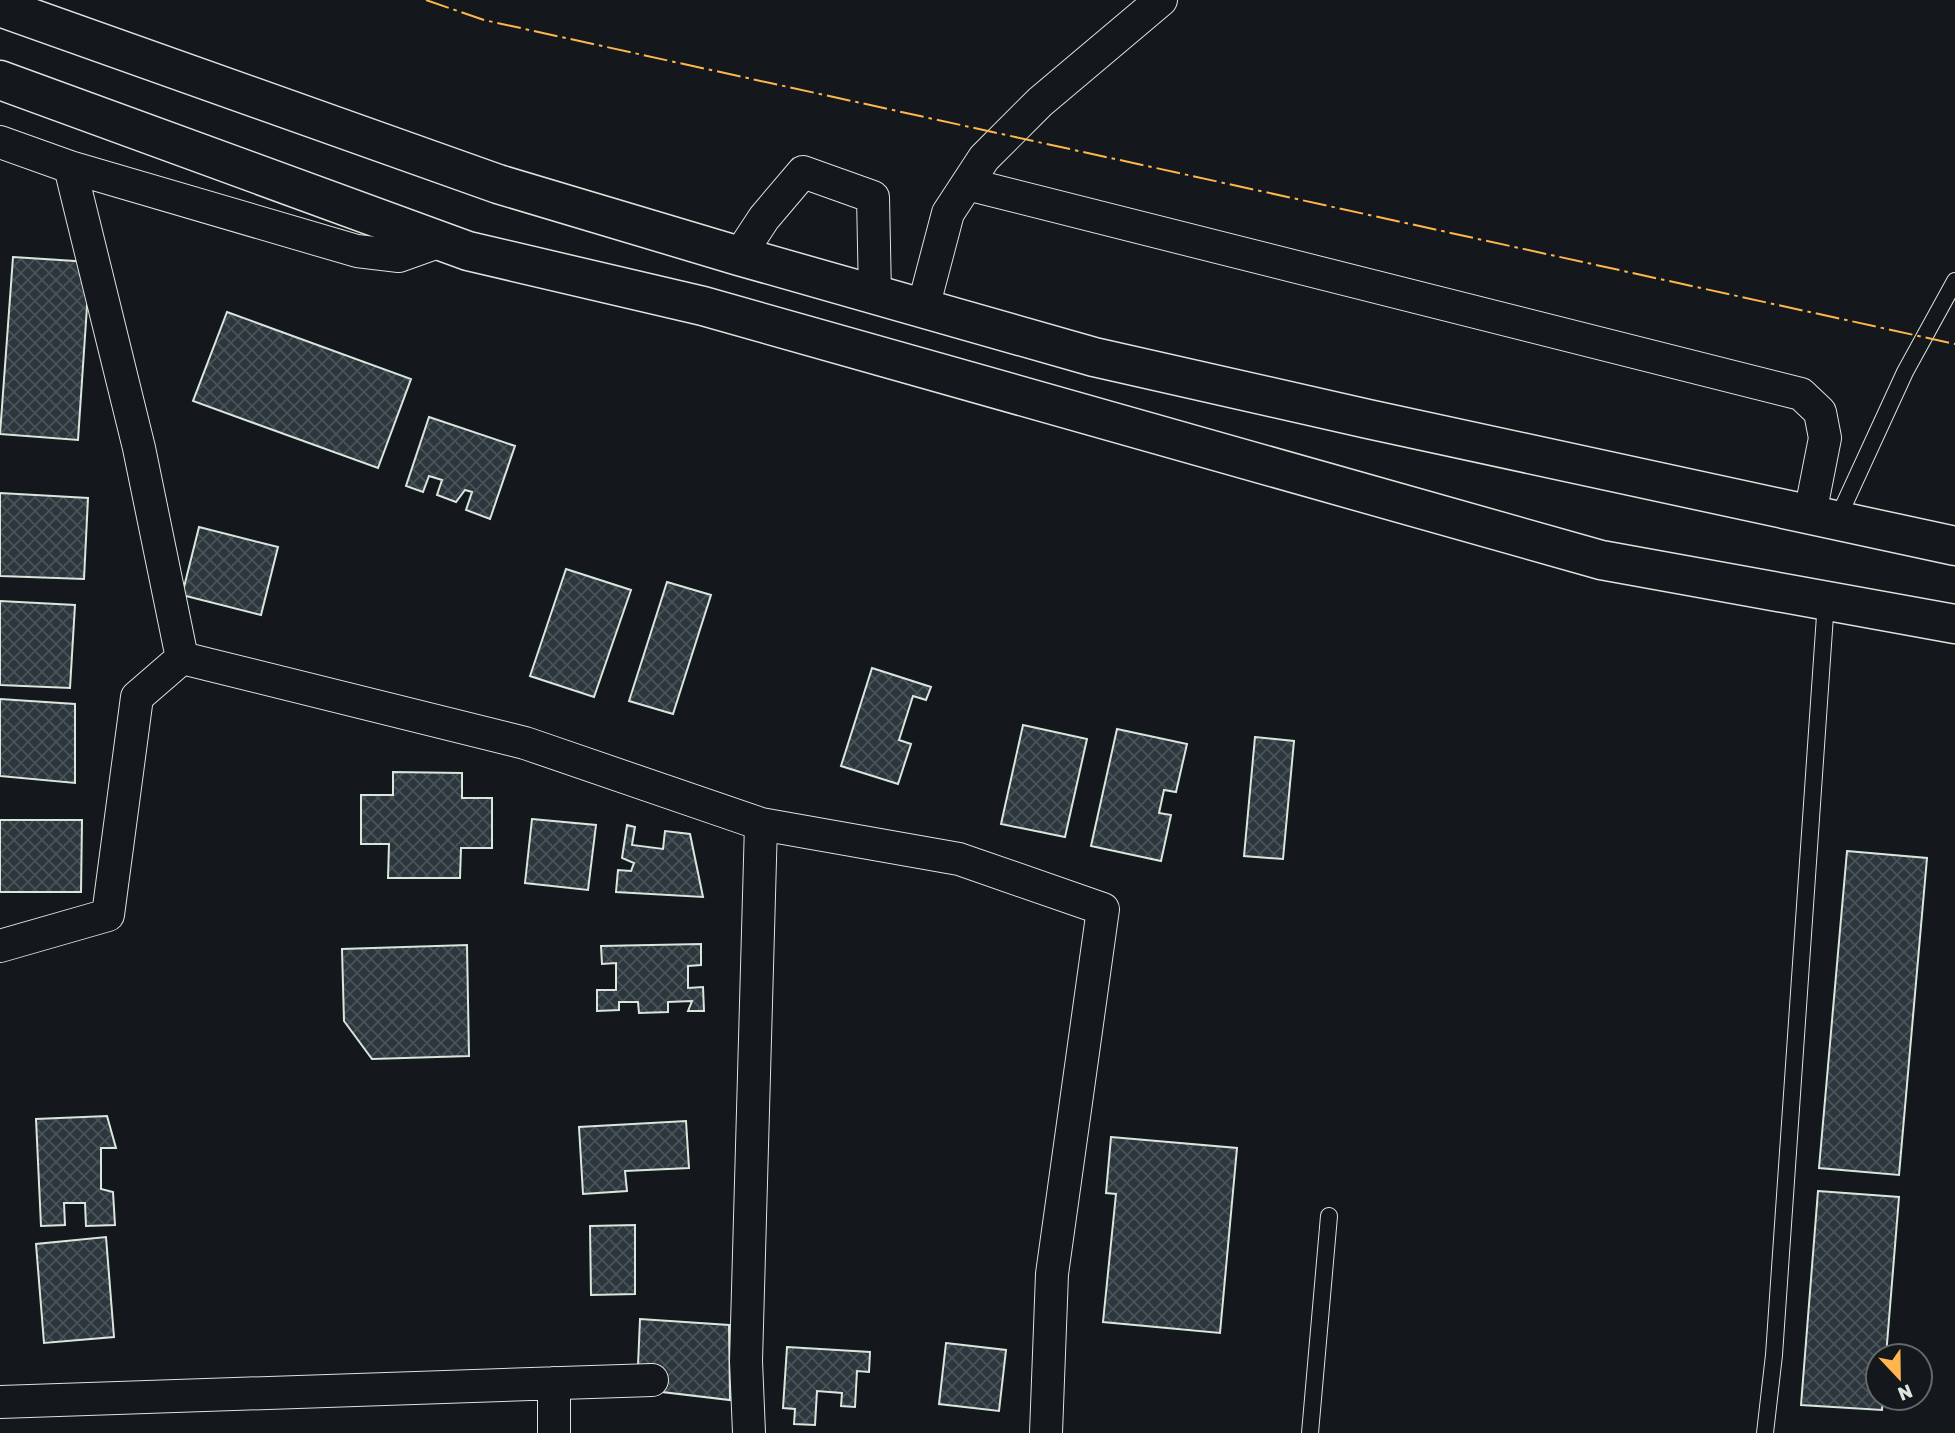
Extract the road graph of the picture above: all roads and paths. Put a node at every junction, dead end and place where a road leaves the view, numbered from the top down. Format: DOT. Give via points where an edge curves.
graph roads {
  1 [pos="1161,0"];
  2 [pos="0,7"];
  3 [pos="0,80"];
  4 [pos="0,142"];
  5 [pos="70,167"];
  6 [pos="967,184"];
  7 [pos="441,241"];
  8 [pos="739,256"];
  9 [pos="814,278"];
  10 [pos="1955,281"];
  11 [pos="875,295"];
  12 [pos="923,308"];
  13 [pos="798,333"];
  14 [pos="1824,517"];
  15 [pos="1955,546"];
  16 [pos="1826,600"];
  17 [pos="1955,624"];
  18 [pos="182,658"];
  19 [pos="761,824"];
  20 [pos="0,946"];
  21 [pos="1329,1216"];
  22 [pos="652,1380"];
  23 [pos="554,1383"];
  24 [pos="0,1402"];
  25 [pos="554,1433"];
  26 [pos="749,1433"];
  27 [pos="1046,1433"];
  28 [pos="1310,1433"];
  29 [pos="1765,1433"];
  1 -- 6 [label="street" via="1040,102 984,158"];
  2 -- 8 [label="highway" via="498,184"];
  3 -- 7 [label="highway"];
  4 -- 5 [label="street"];
  5 -- 7 [label="street" via="357,251 399,256"];
  5 -- 18 [label="street" via="139,448"];
  6 -- 12 [label="street" via="948,213"];
  6 -- 14 [label="street" via="1801,394 1821,412"];
  7 -- 13 [label="highway"];
  8 -- 9 [label="highway"];
  8 -- 11 [label="street" via="803,173 873,197"];
  9 -- 11 [label="highway"];
  9 -- 13 [label="highway"];
  10 -- 14 [label="lane"];
  11 -- 12 [label="highway"];
  12 -- 14 [label="highway" via="1094,357"];
  13 -- 16 [label="highway" via="1601,560"];
  14 -- 15 [label="highway"];
  16 -- 17 [label="highway"];
  16 -- 29 [label="lane"];
  18 -- 19 [label="street" via="525,743"];
  18 -- 20 [label="street" via="137,697 108,915"];
  19 -- 26 [label="street" via="746,1361"];
  19 -- 27 [label="street" via="959,859 1103,909 1052,1274"];
  21 -- 28 [label="lane"];
  22 -- 23 [label="street"];
  23 -- 24 [label="street"];
  23 -- 25 [label="street"];
}
